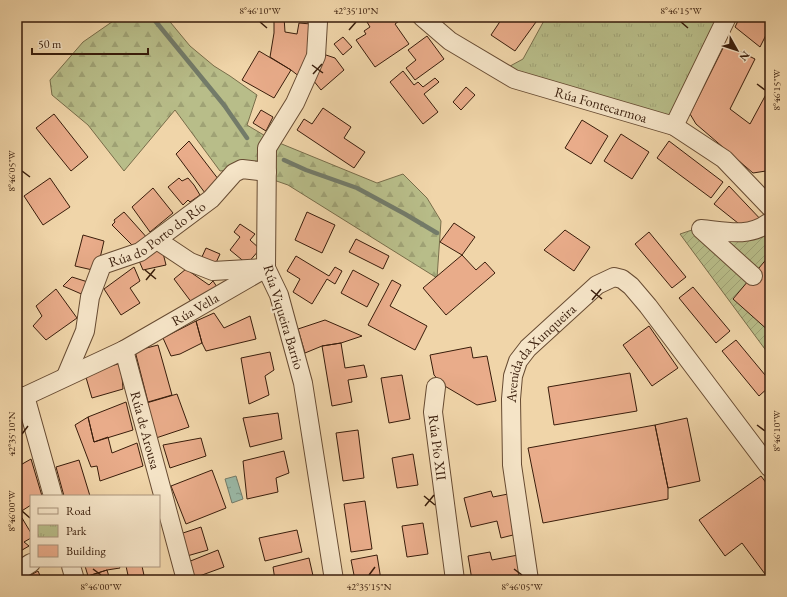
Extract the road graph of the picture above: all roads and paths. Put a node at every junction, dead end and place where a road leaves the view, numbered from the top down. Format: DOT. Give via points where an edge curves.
graph roads {
  1 [pos="316,17"];
  2 [pos="422,17"];
  3 [pos="727,17"];
  4 [pos="674,126"];
  5 [pos="267,172"];
  6 [pos="769,215"];
  7 [pos="157,240"];
  8 [pos="266,268"];
  9 [pos="753,276"];
  10 [pos="124,350"];
  11 [pos="66,376"];
  12 [pos="436,387"];
  13 [pos="21,398"];
  14 [pos="770,468"];
  15 [pos="53,495"];
  16 [pos="30,564"];
  17 [pos="71,567"];
  18 [pos="17,572"];
  19 [pos="75,580"];
  20 [pos="186,580"];
  21 [pos="334,580"];
  22 [pos="455,580"];
  23 [pos="530,580"];
  1 -- 5 [label="street, Rúa Viqueira Barrio" via="316,56 296,103 267,148"];
  2 -- 4 [label="street, Rúa Fontecarmoa" via="450,41 514,79"];
  3 -- 4 [label="street"];
  4 -- 6 [label="street, Rúa Fontecarmoa" via="724,159"];
  5 -- 7 [label="street, Rúa do Porto do Río" via="242,169 234,173 211,199"];
  5 -- 8 [label="street, Rúa Viqueira Barrio"];
  6 -- 9 [label="street" via="751,232 701,229"];
  7 -- 8 [label="street, Rúa Vella" via="190,262 213,271"];
  7 -- 11 [label="street, Rúa do Porto do Río" via="140,252 102,266 90,297 86,331"];
  8 -- 10 [label="street, Rúa Vella"];
  8 -- 21 [label="street, Rúa Viqueira Barrio" via="279,295 303,384"];
  10 -- 11 [label="street, Rúa Vella"];
  10 -- 20 [label="street, Rúa de Arousa"];
  11 -- 13 [label="street, Rúa Vella"];
  12 -- 22 [label="street, Rúa Pío XII" via="433,412"];
  13 -- 15 [label="street"];
  14 -- 23 [label="street, Avenida da Xunqueira" via="648,306 631,286 614,277 597,286 528,348 518,361 513,376 512,465"];
  16 -- 18 [label="street"];
  17 -- 19 [label="street"];
}
